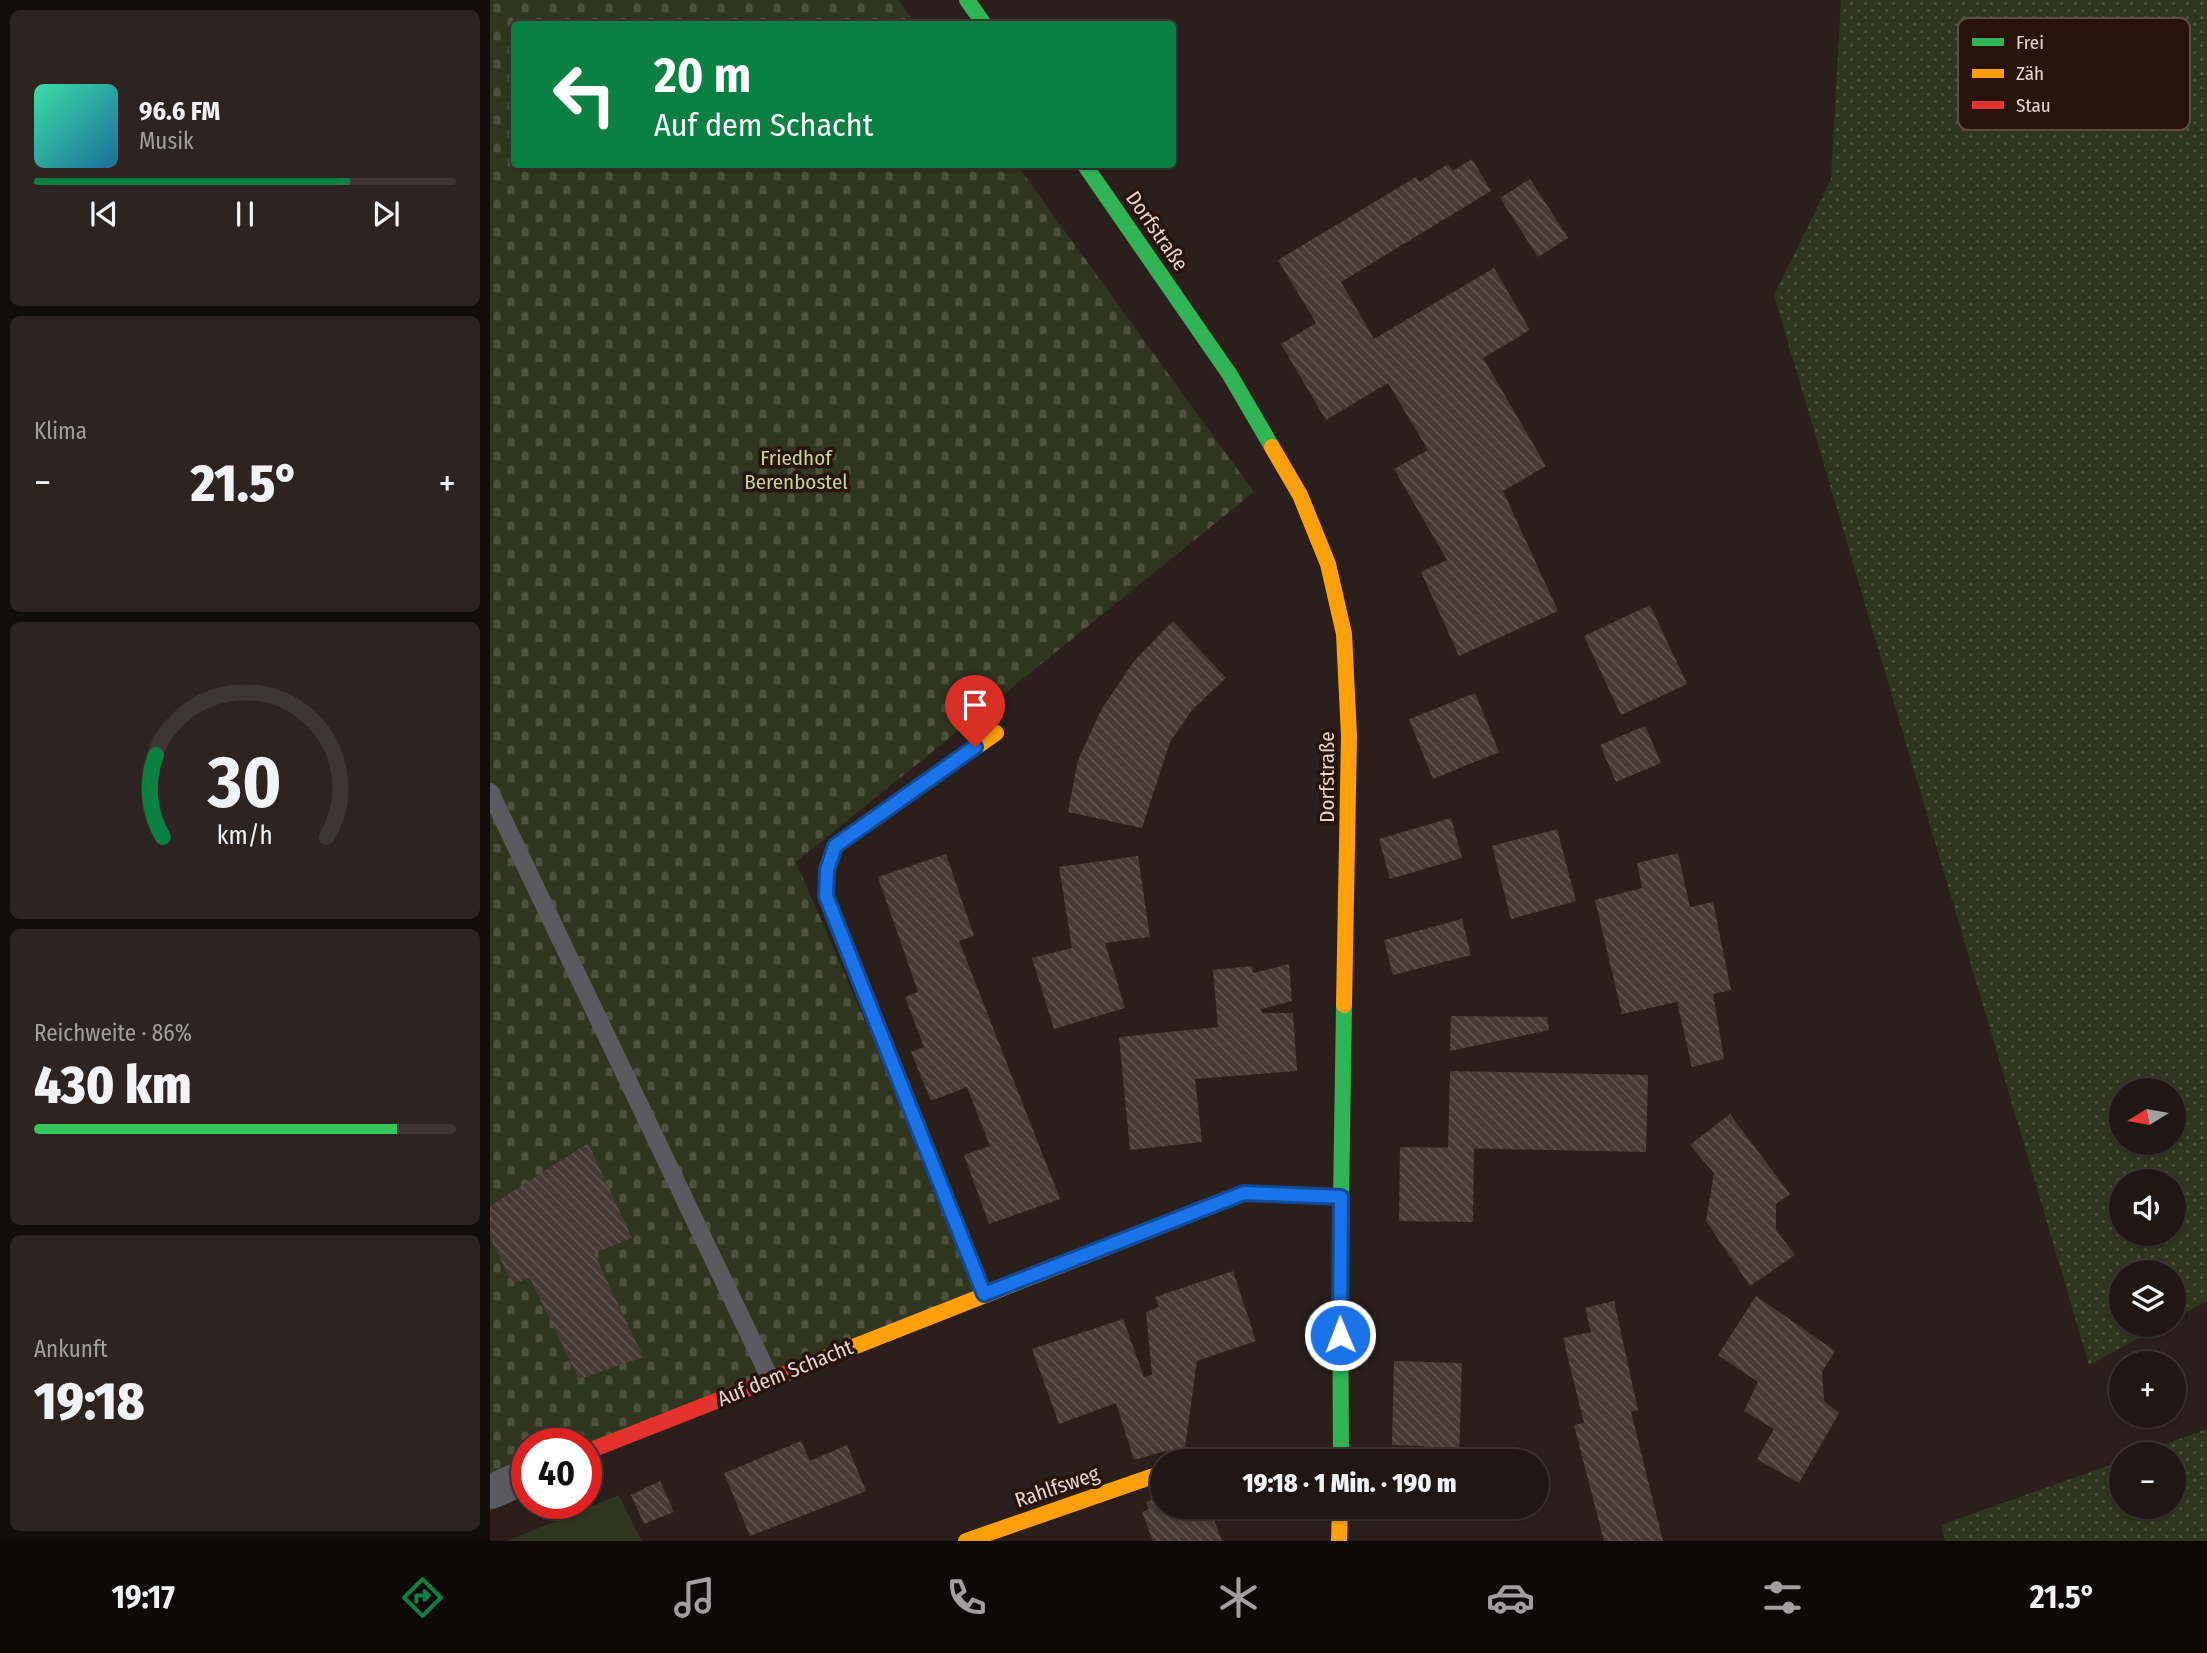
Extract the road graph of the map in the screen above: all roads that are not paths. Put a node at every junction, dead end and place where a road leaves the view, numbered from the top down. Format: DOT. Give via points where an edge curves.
graph roads {
  1 [pos="967,0"];
  2 [pos="983,21"];
  3 [pos="1087,168"];
  4 [pos="996,733"];
  5 [pos="490,792"];
  6 [pos="1341,1197"];
  7 [pos="984,1294"];
  8 [pos="770,1378"];
  9 [pos="602,1446"];
  10 [pos="1340,1449"];
  11 [pos="1150,1477"];
  12 [pos="511,1483"];
  13 [pos="490,1492"];
  14 [pos="1340,1519"];
  15 [pos="965,1541"];
  16 [pos="1339,1541"];
  1 -- 2 [label="street"];
  3 -- 6 [label="street, Dorfstraße" via="1230,374 1300,495 1328,564 1344,634 1349,736"];
  4 -- 7 [label="street" via="835,846 827,870 826,896"];
  5 -- 8 [label="lane"];
  6 -- 7 [label="street, Auf dem Schacht" via="1244,1193"];
  6 -- 10 [label="street, Dorfstraße"];
  7 -- 8 [label="street, Auf dem Schacht"];
  8 -- 9 [label="street, Auf dem Schacht"];
  11 -- 15 [label="street, Rahlfsweg"];
  12 -- 13 [label="street"];
  14 -- 16 [label="street"];
}
